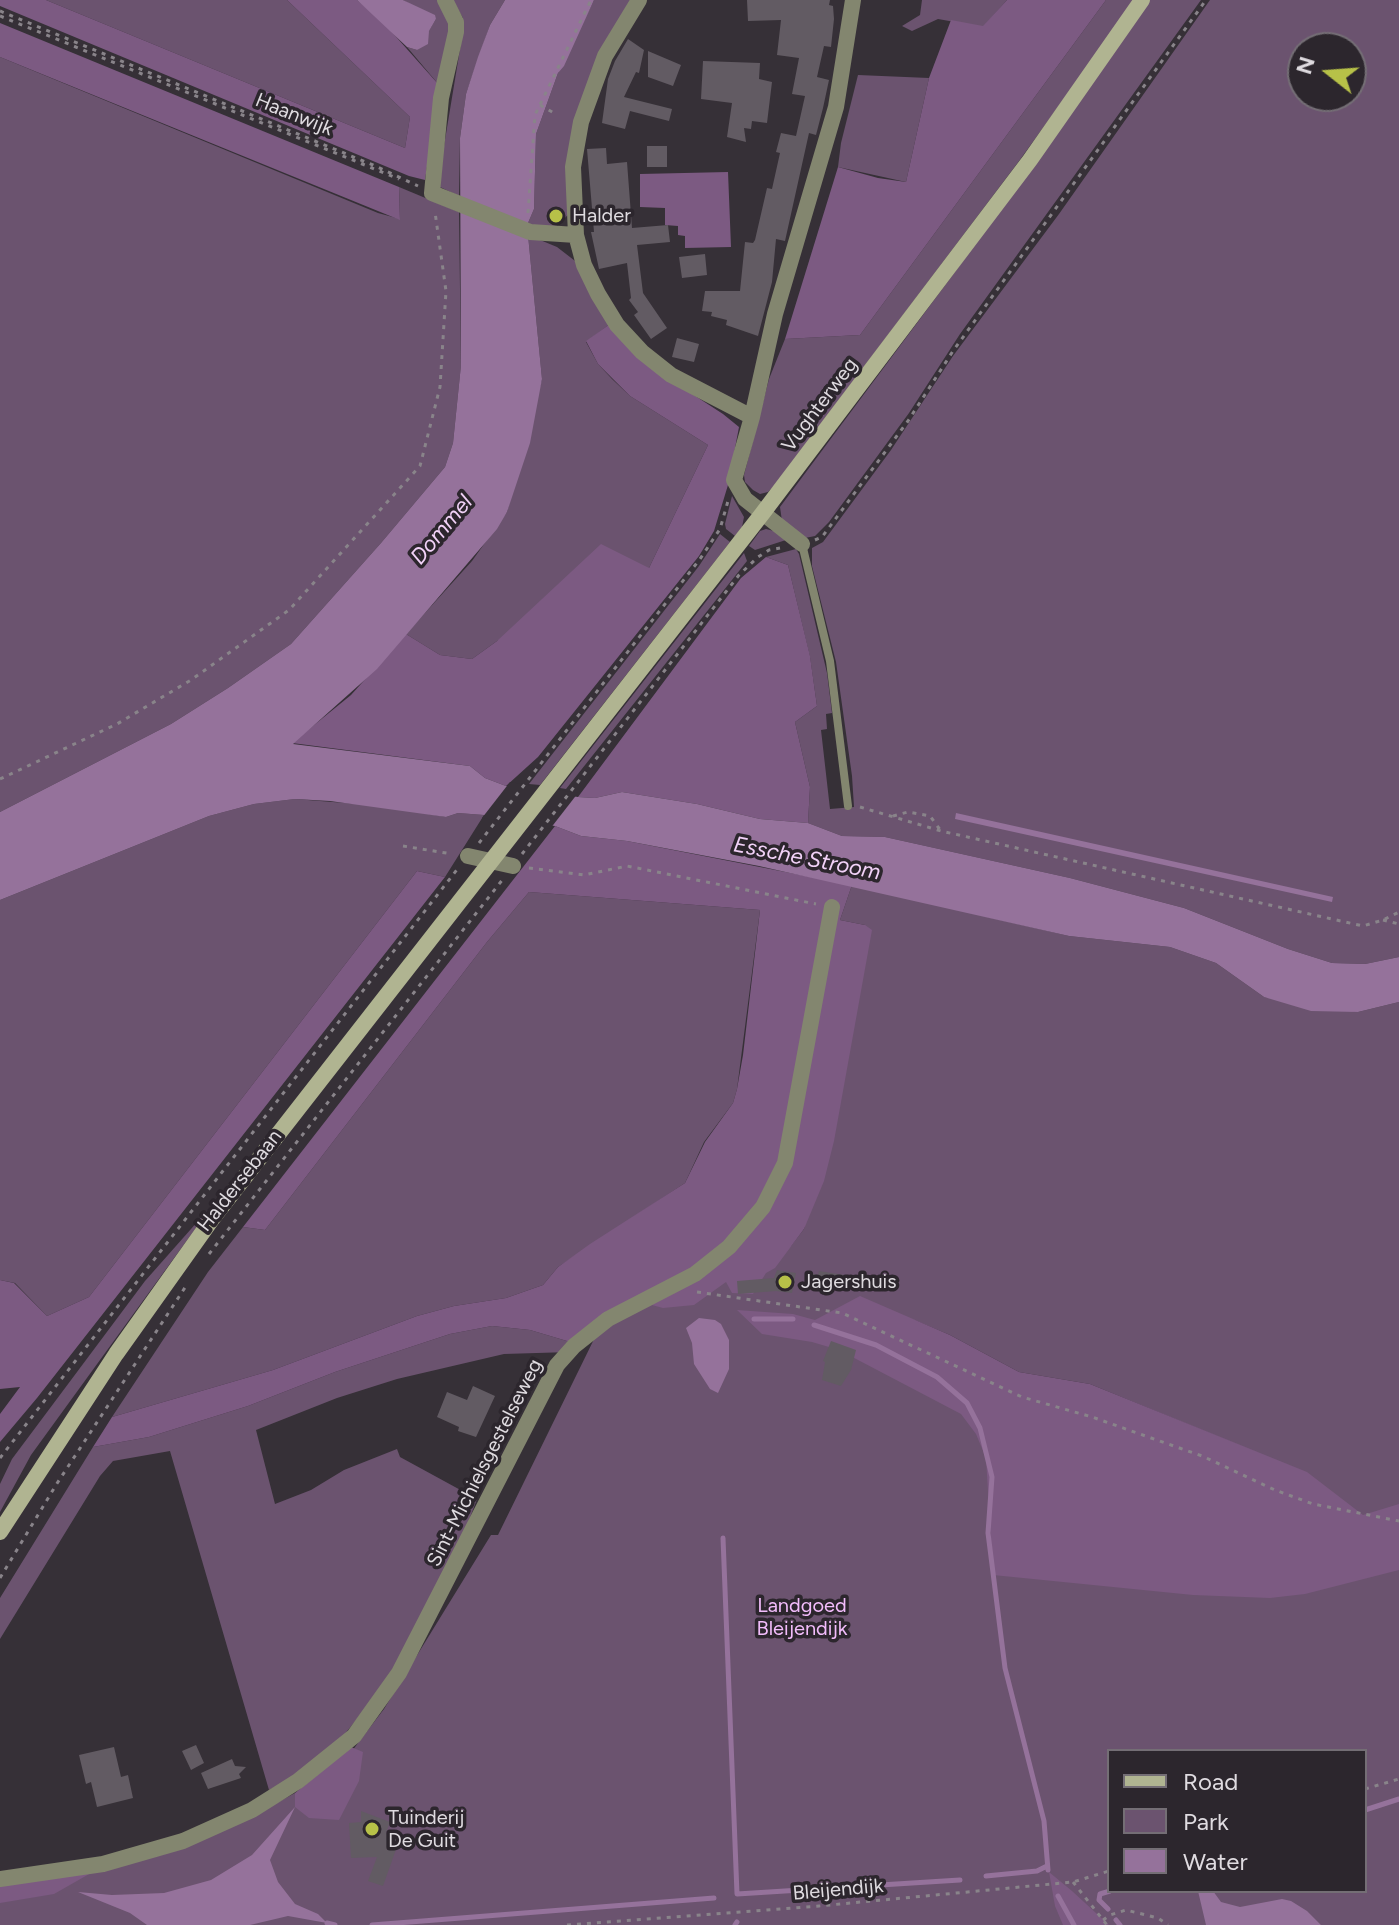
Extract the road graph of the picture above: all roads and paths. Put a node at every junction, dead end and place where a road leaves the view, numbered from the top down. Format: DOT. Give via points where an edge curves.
graph roads {
  1 [pos="445,0"];
  2 [pos="591,0"];
  3 [pos="639,0"];
  4 [pos="853,0"];
  5 [pos="1142,0"];
  6 [pos="1206,0"];
  7 [pos="0,13"];
  8 [pos="540,105"];
  9 [pos="554,113"];
  10 [pos="437,195"];
  11 [pos="529,224"];
  12 [pos="576,235"];
  13 [pos="752,417"];
  14 [pos="734,480"];
  15 [pos="762,514"];
  16 [pos="822,537"];
  17 [pos="802,544"];
  18 [pos="0,779"];
  19 [pos="848,806"];
  20 [pos="893,816"];
  21 [pos="520,826"];
  22 [pos="941,831"];
  23 [pos="403,846"];
  24 [pos="468,856"];
  25 [pos="492,862"];
  26 [pos="513,866"];
  27 [pos="832,907"];
  28 [pos="1399,912"];
  29 [pos="1383,920"];
  30 [pos="1399,924"];
  31 [pos="203,1262"];
  32 [pos="194,1275"];
  33 [pos="679,1282"];
  34 [pos="0,1458"];
  35 [pos="1399,1521"];
  36 [pos="0,1532"];
  37 [pos="0,1578"];
  38 [pos="1399,1779"];
  39 [pos="1367,1788"];
  40 [pos="1107,1872"];
  41 [pos="0,1879"];
  42 [pos="1073,1882"];
  43 [pos="1103,1920"];
  44 [pos="567,1925"];
  45 [pos="1107,1925"];
  46 [pos="1168,1925"];
  1 -- 10 [label="street" via="456,32 441,98"];
  2 -- 8 [label="path"];
  3 -- 12 [label="street" via="605,56 581,122 573,167"];
  4 -- 13 [label="street" via="836,107 775,314"];
  5 -- 15 [label="main road, Vughterweg" via="1030,160"];
  6 -- 16 [label="path"];
  7 -- 10 [label="path, Haanwijk"];
  8 -- 9 [label="path"];
  8 -- 11 [label="path" via="535,115"];
  10 -- 11 [label="street"];
  10 -- 18 [label="path" via="446,291 440,387 420,466 289,610 130,717"];
  11 -- 12 [label="street"];
  12 -- 13 [label="street" via="598,294 636,346 671,375"];
  13 -- 14 [label="street"];
  14 -- 15 [label="street"];
  14 -- 24 [label="path" via="720,529 700,559"];
  15 -- 17 [label="street"];
  15 -- 21 [label="main road, Vughterweg"];
  17 -- 19 [label="lane" via="830,661"];
  17 -- 26 [label="path, Haldersebaan" via="769,550 739,575"];
  19 -- 20 [label="path"];
  20 -- 22 [label="path"];
  20 -- 22 [label="path" via="930,816"];
  21 -- 25 [label="main road, Haldersebaan"];
  22 -- 29 [label="path" via="1363,926"];
  23 -- 24 [label="path"];
  24 -- 25 [label="street"];
  24 -- 34 [label="path"];
  25 -- 26 [label="street"];
  25 -- 36 [label="main road, Haldersebaan" via="212,1219"];
  26 -- 27 [label="path" via="584,875 627,866"];
  26 -- 31 [label="path, Haldersebaan"];
  27 -- 33 [label="street, Sint-Michielsgestelseweg" via="785,1163 763,1207 729,1247"];
  28 -- 29 [label="path"];
  29 -- 30 [label="path"];
  32 -- 37 [label="path"];
  33 -- 35 [label="path" via="709,1295 842,1313 1022,1397 1181,1448 1313,1504"];
  33 -- 41 [label="street, Sint-Michielsgestelseweg" via="608,1319 557,1365 399,1673 354,1736 252,1810 183,1841 103,1864"];
  38 -- 39 [label="path"];
  40 -- 42 [label="path, Bleijendijk"];
  42 -- 43 [label="path"];
  42 -- 44 [label="path, Bleijendijk"];
  43 -- 45 [label="path"];
  43 -- 46 [label="path" via="1126,1910"];
}
